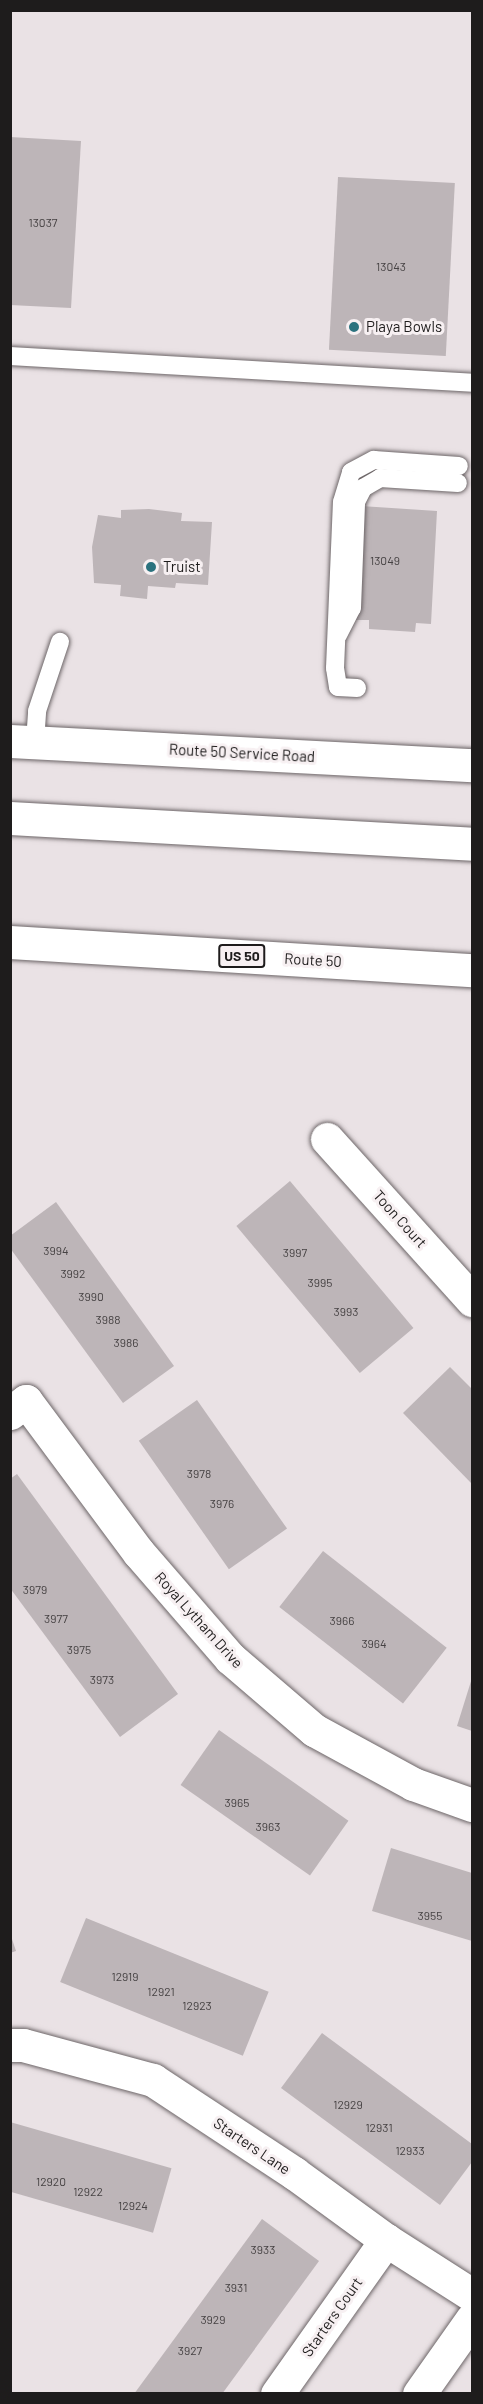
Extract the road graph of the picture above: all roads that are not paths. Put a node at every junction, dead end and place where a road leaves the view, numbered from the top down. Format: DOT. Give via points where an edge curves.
graph roads {
  1 [pos="10,356"];
  2 [pos="472,383"];
  3 [pos="459,474"];
  4 [pos="60,642"];
  5 [pos="357,688"];
  6 [pos="23,742"];
  7 [pos="472,765"];
  8 [pos="10,818"];
  9 [pos="472,844"];
  10 [pos="10,942"];
  11 [pos="472,970"];
  12 [pos="327,1139"];
  13 [pos="472,1300"];
  14 [pos="16,1398"];
  15 [pos="472,1805"];
  16 [pos="10,2045"];
  17 [pos="386,2240"];
  18 [pos="472,2295"];
  19 [pos="472,2319"];
  20 [pos="277,2394"];
  21 [pos="418,2394"];
  1 -- 2 [label="lane"];
  3 -- 5 [label="lane" via="374,460 351,472 342,502 334,649 338,687"];
  4 -- 6 [label="lane"];
  6 -- 7 [label="main road, Route 50 Service Road"];
  8 -- 9 [label="main road"];
  10 -- 11 [label="main road, Route 50 / US 50"];
  12 -- 13 [label="main road, Toon Court"];
  14 -- 15 [label="main road, Royal Lytham Drive" via="139,1553 230,1658 315,1730 413,1784"];
  16 -- 17 [label="main road, Starters Lane" via="23,2045 153,2080 294,2173"];
  17 -- 18 [label="main road, Starters Lane"];
  17 -- 20 [label="main road, Starters Court"];
  19 -- 21 [label="main road"];
}
